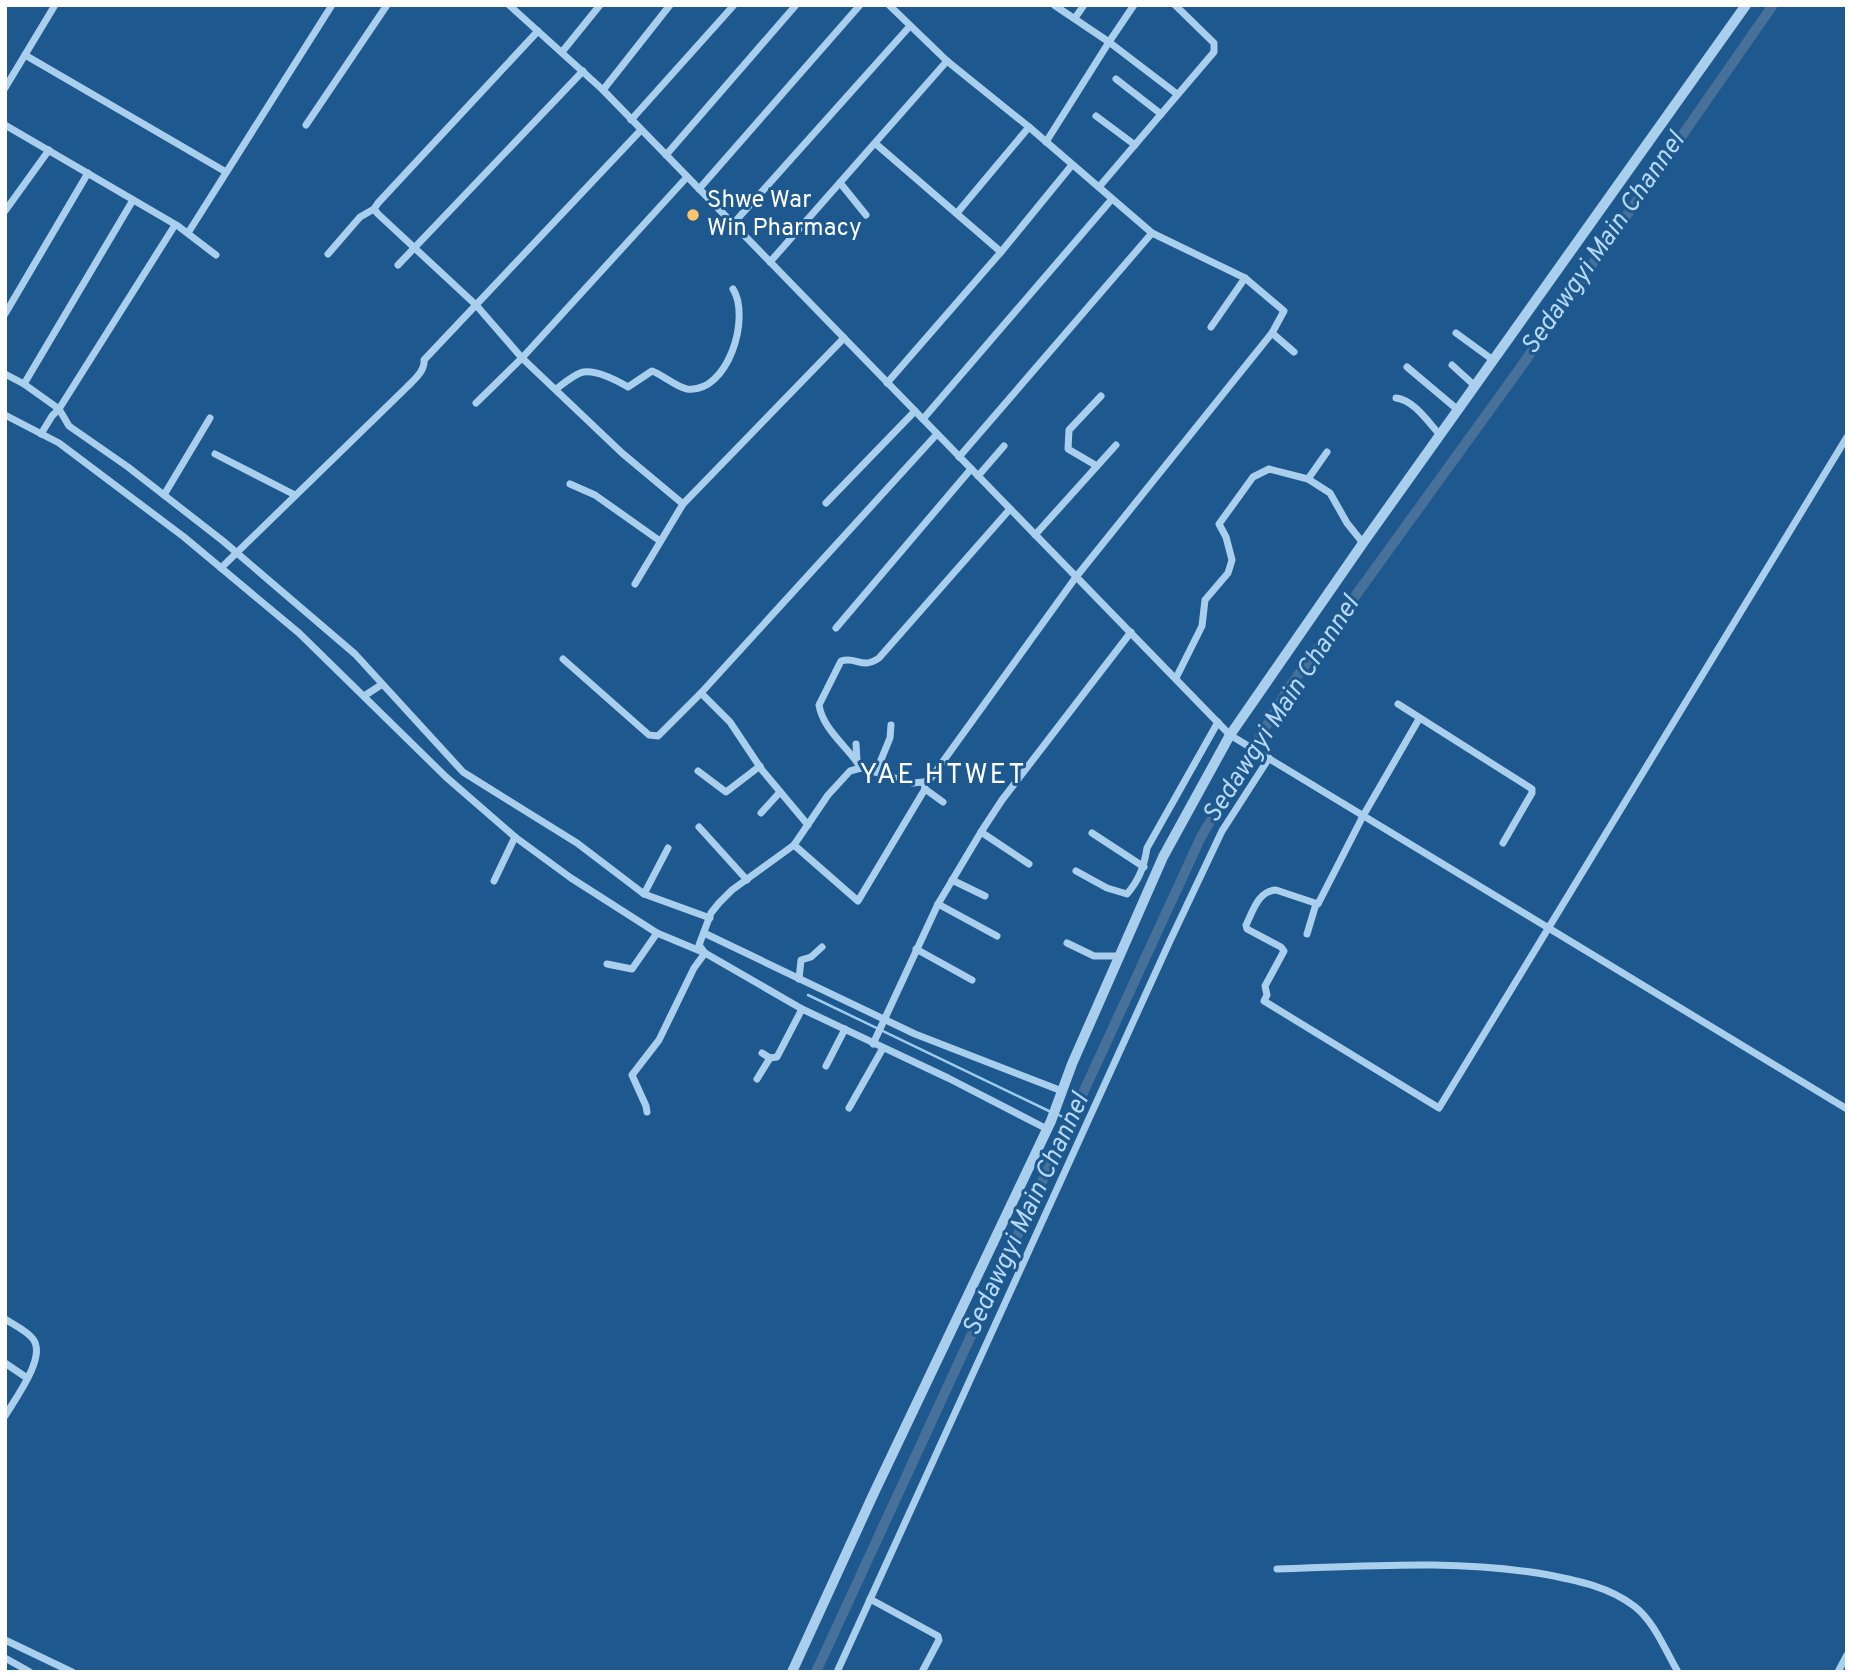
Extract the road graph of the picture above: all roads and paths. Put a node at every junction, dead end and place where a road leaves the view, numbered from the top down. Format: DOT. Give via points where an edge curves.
graph roads {
  1 [pos="55,5"];
  2 [pos="332,5"];
  3 [pos="387,5"];
  4 [pos="509,5"];
  5 [pos="600,5"];
  6 [pos="670,5"];
  7 [pos="734,5"];
  8 [pos="796,5"];
  9 [pos="860,5"];
  10 [pos="889,5"];
  11 [pos="1054,5"];
  12 [pos="1084,5"];
  13 [pos="1134,5"];
  14 [pos="1175,5"];
  15 [pos="1746,5"];
  16 [pos="1075,18"];
  17 [pos="910,26"];
  18 [pos="538,31"];
  19 [pos="1109,42"];
  20 [pos="562,52"];
  21 [pos="25,55"];
  22 [pos="947,61"];
  23 [pos="583,71"];
  24 [pos="1116,79"];
  25 [pos="5,88"];
  26 [pos="603,90"];
  27 [pos="1177,94"];
  28 [pos="1161,114"];
  29 [pos="1096,116"];
  30 [pos="631,120"];
  31 [pos="5,125"];
  32 [pos="306,125"];
  33 [pos="1029,127"];
  34 [pos="641,130"];
  35 [pos="1046,142"];
  36 [pos="876,144"];
  37 [pos="1135,145"];
  38 [pos="49,150"];
  39 [pos="666,155"];
  40 [pos="1072,165"];
  41 [pos="226,172"];
  42 [pos="88,173"];
  43 [pos="687,177"];
  44 [pos="841,184"];
  45 [pos="1099,187"];
  46 [pos="699,189"];
  47 [pos="1112,199"];
  48 [pos="133,200"];
  49 [pos="374,209"];
  50 [pos="5,211"];
  51 [pos="957,213"];
  52 [pos="866,215"];
  53 [pos="175,225"];
  54 [pos="732,226"];
  55 [pos="188,233"];
  56 [pos="1152,233"];
  57 [pos="415,247"];
  58 [pos="1001,251"];
  59 [pos="328,254"];
  60 [pos="216,255"];
  61 [pos="770,262"];
  62 [pos="398,265"];
  63 [pos="1245,278"];
  64 [pos="733,289"];
  65 [pos="476,305"];
  66 [pos="5,314"];
  67 [pos="1210,327"];
  68 [pos="1272,332"];
  69 [pos="1456,333"];
  70 [pos="844,338"];
  71 [pos="1294,352"];
  72 [pos="522,358"];
  73 [pos="1493,360"];
  74 [pos="1452,366"];
  75 [pos="1408,367"];
  76 [pos="5,374"];
  77 [pos="887,383"];
  78 [pos="24,384"];
  79 [pos="1475,386"];
  80 [pos="556,389"];
  81 [pos="1101,396"];
  82 [pos="1396,398"];
  83 [pos="476,403"];
  84 [pos="59,409"];
  85 [pos="1458,410"];
  86 [pos="915,411"];
  87 [pos="5,415"];
  88 [pos="210,418"];
  89 [pos="923,419"];
  90 [pos="43,432"];
  91 [pos="937,434"];
  92 [pos="1440,435"];
  93 [pos="1847,437"];
  94 [pos="1116,445"];
  95 [pos="1004,446"];
  96 [pos="1327,452"];
  97 [pos="215,454"];
  98 [pos="959,457"];
  99 [pos="1097,466"];
  100 [pos="971,468"];
  101 [pos="978,476"];
  102 [pos="1308,479"];
  103 [pos="570,484"];
  104 [pos="164,495"];
  105 [pos="295,495"];
  106 [pos="826,503"];
  107 [pos="683,504"];
  108 [pos="1010,509"];
  109 [pos="1035,535"];
  110 [pos="660,541"];
  111 [pos="1363,543"];
  112 [pos="235,552"];
  113 [pos="221,568"];
  114 [pos="1076,577"];
  115 [pos="635,584"];
  116 [pos="836,628"];
  117 [pos="1131,632"];
  118 [pos="563,659"];
  119 [pos="1176,678"];
  120 [pos="381,685"];
  121 [pos="701,693"];
  122 [pos="364,696"];
  123 [pos="1398,705"];
  124 [pos="1419,719"];
  125 [pos="1218,722"];
  126 [pos="891,724"];
  127 [pos="1234,737"];
  128 [pos="856,744"];
  129 [pos="1267,757"];
  130 [pos="859,765"];
  131 [pos="760,766"];
  132 [pos="698,771"];
  133 [pos="876,772"];
  134 [pos="924,785"];
  135 [pos="780,792"];
  136 [pos="943,802"];
  137 [pos="761,813"];
  138 [pos="1363,816"];
  139 [pos="808,825"];
  140 [pos="699,827"];
  141 [pos="981,832"];
  142 [pos="1092,833"];
  143 [pos="515,837"];
  144 [pos="1503,843"];
  145 [pos="794,845"];
  146 [pos="668,848"];
  147 [pos="1147,848"];
  148 [pos="1163,857"];
  149 [pos="1029,864"];
  150 [pos="1144,867"];
  151 [pos="1076,871"];
  152 [pos="747,880"];
  153 [pos="952,880"];
  154 [pos="494,881"];
  155 [pos="644,894"];
  156 [pos="985,896"];
  157 [pos="938,904"];
  158 [pos="1316,904"];
  159 [pos="709,918"];
  160 [pos="1549,928"];
  161 [pos="657,933"];
  162 [pos="1307,934"];
  163 [pos="998,936"];
  164 [pos="702,939"];
  165 [pos="1067,943"];
  166 [pos="822,947"];
  167 [pos="916,949"];
  168 [pos="705,953"];
  169 [pos="1119,956"];
  170 [pos="607,964"];
  171 [pos="799,979"];
  172 [pos="972,980"];
  173 [pos="802,1009"];
  174 [pos="883,1022"];
  175 [pos="845,1029"];
  176 [pos="874,1041"];
  177 [pos="883,1048"];
  178 [pos="762,1053"];
  179 [pos="771,1058"];
  180 [pos="826,1066"];
  181 [pos="757,1079"];
  182 [pos="1062,1091"];
  183 [pos="849,1108"];
  184 [pos="1847,1109"];
  185 [pos="647,1112"];
  186 [pos="1049,1125"];
  187 [pos="5,1319"];
  188 [pos="5,1363"];
  189 [pos="27,1378"];
  190 [pos="5,1416"];
  191 [pos="1277,1569"];
  192 [pos="870,1599"];
  193 [pos="5,1640"];
  194 [pos="1847,1655"];
  195 [pos="5,1658"];
  196 [pos="30,1672"];
  197 [pos="72,1672"];
  198 [pos="792,1672"];
  199 [pos="837,1672"];
  200 [pos="922,1672"];
  201 [pos="1678,1672"];
  202 [pos="1838,1672"];
  1 -- 21 [label="street"];
  2 -- 41 [label="street"];
  3 -- 32 [label="street"];
  4 -- 18 [label="street"];
  5 -- 20 [label="street"];
  6 -- 26 [label="street"];
  7 -- 30 [label="street"];
  8 -- 39 [label="street"];
  9 -- 46 [label="street"];
  10 -- 17 [label="street"];
  11 -- 16 [label="street"];
  12 -- 16 [label="street"];
  13 -- 19 [label="street"];
  14 -- 27 [label="street" via="1215,47"];
  15 -- 73 [label="street"];
  16 -- 19 [label="street"];
  17 -- 22 [label="street"];
  17 -- 54 [label="street"];
  18 -- 20 [label="street"];
  18 -- 49 [label="street"];
  19 -- 27 [label="street"];
  19 -- 35 [label="street"];
  20 -- 23 [label="street"];
  21 -- 25 [label="street"];
  21 -- 41 [label="street"];
  22 -- 33 [label="street"];
  22 -- 36 [label="street"];
  23 -- 26 [label="street"];
  23 -- 57 [label="street"];
  24 -- 28 [label="street"];
  26 -- 30 [label="street"];
  27 -- 28 [label="street"];
  28 -- 37 [label="street"];
  29 -- 37 [label="street"];
  30 -- 34 [label="street"];
  31 -- 38 [label="street"];
  33 -- 35 [label="street"];
  33 -- 51 [label="street"];
  34 -- 39 [label="street"];
  34 -- 65 [label="street"];
  35 -- 40 [label="street"];
  36 -- 44 [label="street"];
  36 -- 51 [label="street"];
  37 -- 45 [label="street"];
  38 -- 42 [label="street"];
  38 -- 50 [label="street"];
  39 -- 43 [label="street"];
  40 -- 45 [label="street"];
  40 -- 58 [label="street"];
  41 -- 55 [label="street"];
  42 -- 48 [label="street"];
  42 -- 66 [label="street"];
  43 -- 46 [label="street"];
  43 -- 72 [label="street"];
  44 -- 52 [label="street"];
  44 -- 61 [label="street"];
  45 -- 47 [label="street"];
  46 -- 54 [label="street"];
  47 -- 56 [label="street"];
  47 -- 89 [label="street"];
  48 -- 53 [label="street"];
  48 -- 78 [label="street"];
  49 -- 57 [label="street"];
  49 -- 59 [label="street" via="360,216"];
  51 -- 58 [label="street"];
  53 -- 55 [label="street"];
  53 -- 84 [label="street"];
  54 -- 61 [label="street"];
  55 -- 60 [label="street"];
  56 -- 63 [label="street"];
  56 -- 98 [label="street"];
  57 -- 62 [label="street"];
  57 -- 65 [label="street"];
  58 -- 77 [label="street"];
  61 -- 70 [label="street"];
  63 -- 67 [label="street"];
  63 -- 68 [label="street" via="1284,311"];
  64 -- 80 [label="street" via="741,308 734,347 720,373 703,387 687,389 652,371 628,387 615,379 579,373"];
  65 -- 72 [label="street"];
  65 -- 105 [label="street" via="424,360 413,381"];
  68 -- 71 [label="street"];
  68 -- 114 [label="street"];
  69 -- 73 [label="street"];
  70 -- 77 [label="street"];
  70 -- 107 [label="street"];
  72 -- 80 [label="street"];
  72 -- 83 [label="street"];
  73 -- 79 [label="street"];
  74 -- 79 [label="street"];
  75 -- 85 [label="street"];
  76 -- 78 [label="street"];
  77 -- 86 [label="street"];
  78 -- 84 [label="street"];
  79 -- 85 [label="street"];
  80 -- 107 [label="street"];
  81 -- 99 [label="street" via="1069,430 1068,450"];
  82 -- 92 [label="street" via="1413,407"];
  84 -- 90 [label="street"];
  84 -- 104 [label="street" via="69,426"];
  85 -- 92 [label="street"];
  86 -- 89 [label="street"];
  86 -- 106 [label="street"];
  87 -- 90 [label="street"];
  88 -- 104 [label="street"];
  89 -- 91 [label="street"];
  90 -- 113 [label="street"];
  91 -- 98 [label="street"];
  91 -- 121 [label="street"];
  92 -- 111 [label="street"];
  93 -- 160 [label="street"];
  94 -- 99 [label="street"];
  95 -- 101 [label="street"];
  96 -- 102 [label="street"];
  97 -- 105 [label="street"];
  98 -- 100 [label="street"];
  99 -- 109 [label="street"];
  100 -- 101 [label="street"];
  100 -- 116 [label="street"];
  101 -- 108 [label="street"];
  102 -- 111 [label="street" via="1330,492"];
  102 -- 119 [label="street" via="1261,471 1219,524 1232,560 1228,573 1205,600 1202,626"];
  103 -- 110 [label="street" via="595,495"];
  104 -- 112 [label="street"];
  105 -- 112 [label="street"];
  107 -- 110 [label="street"];
  108 -- 109 [label="street"];
  108 -- 130 [label="street" via="879,658 865,664 841,661 819,705 820,713"];
  109 -- 114 [label="street"];
  110 -- 115 [label="street"];
  111 -- 127 [label="street"];
  112 -- 113 [label="street"];
  112 -- 120 [label="street" via="355,654"];
  113 -- 122 [label="street" via="299,633"];
  114 -- 117 [label="street"];
  114 -- 134 [label="street"];
  117 -- 119 [label="street"];
  117 -- 141 [label="street"];
  118 -- 121 [label="street" via="653,737"];
  119 -- 125 [label="street"];
  120 -- 122 [label="street"];
  120 -- 155 [label="street" via="463,772 577,843"];
  121 -- 131 [label="street" via="730,722"];
  122 -- 143 [label="street"];
  123 -- 124 [label="street"];
  124 -- 138 [label="street"];
  124 -- 144 [label="street" via="1532,789"];
  125 -- 127 [label="street"];
  125 -- 147 [label="street"];
  126 -- 133 [label="street"];
  127 -- 129 [label="street"];
  127 -- 148 [label="street"];
  128 -- 130 [label="street"];
  129 -- 138 [label="street"];
  129 -- 192 [label="street" via="1222,831 1169,943"];
  130 -- 133 [label="street"];
  130 -- 139 [label="street" via="844,775"];
  131 -- 132 [label="street" via="726,792"];
  131 -- 135 [label="street"];
  133 -- 134 [label="street"];
  134 -- 136 [label="street"];
  134 -- 145 [label="street" via="858,901"];
  135 -- 137 [label="street"];
  135 -- 139 [label="street"];
  138 -- 158 [label="street"];
  138 -- 160 [label="street"];
  139 -- 145 [label="street"];
  140 -- 152 [label="street"];
  141 -- 149 [label="street"];
  141 -- 153 [label="street"];
  142 -- 150 [label="street"];
  143 -- 154 [label="street"];
  143 -- 161 [label="street"];
  145 -- 152 [label="street"];
  146 -- 155 [label="street"];
  147 -- 148 [label="street"];
  147 -- 150 [label="street"];
  148 -- 169 [label="street"];
  150 -- 151 [label="street" via="1127,894"];
  152 -- 159 [label="street" via="719,903"];
  153 -- 156 [label="street"];
  153 -- 157 [label="street"];
  155 -- 159 [label="street"];
  157 -- 163 [label="street"];
  157 -- 167 [label="street"];
  158 -- 160 [label="street" via="1276,890 1266,892 1245,925 1284,951 1265,986 1264,1001 1438,1108"];
  158 -- 162 [label="street"];
  159 -- 164 [label="street"];
  160 -- 184 [label="street"];
  161 -- 168 [label="street"];
  161 -- 170 [label="street" via="632,970"];
  164 -- 168 [label="street"];
  164 -- 171 [label="street"];
  165 -- 169 [label="street" via="1094,956"];
  166 -- 171 [label="street" via="801,960"];
  167 -- 172 [label="street"];
  167 -- 174 [label="street"];
  168 -- 173 [label="street"];
  168 -- 185 [label="street" via="659,1040 632,1074"];
  169 -- 182 [label="street"];
  171 -- 174 [label="street"];
  173 -- 175 [label="street"];
  173 -- 179 [label="street" via="777,1057"];
  174 -- 176 [label="street"];
  174 -- 182 [label="street"];
  175 -- 176 [label="street"];
  175 -- 180 [label="street"];
  176 -- 177 [label="street"];
  177 -- 183 [label="street"];
  177 -- 186 [label="street"];
  178 -- 179 [label="street"];
  179 -- 181 [label="street"];
  182 -- 186 [label="street"];
  186 -- 198 [label="street"];
  187 -- 189 [label="street" via="33,1337 37,1359"];
  188 -- 189 [label="street"];
  189 -- 190 [label="street"];
  191 -- 201 [label="street" via="1458,1564 1580,1581 1635,1607 1649,1621"];
  192 -- 199 [label="street"];
  192 -- 200 [label="street" via="938,1636"];
  193 -- 197 [label="street"];
  194 -- 202 [label="street"];
  195 -- 196 [label="street"];
}
